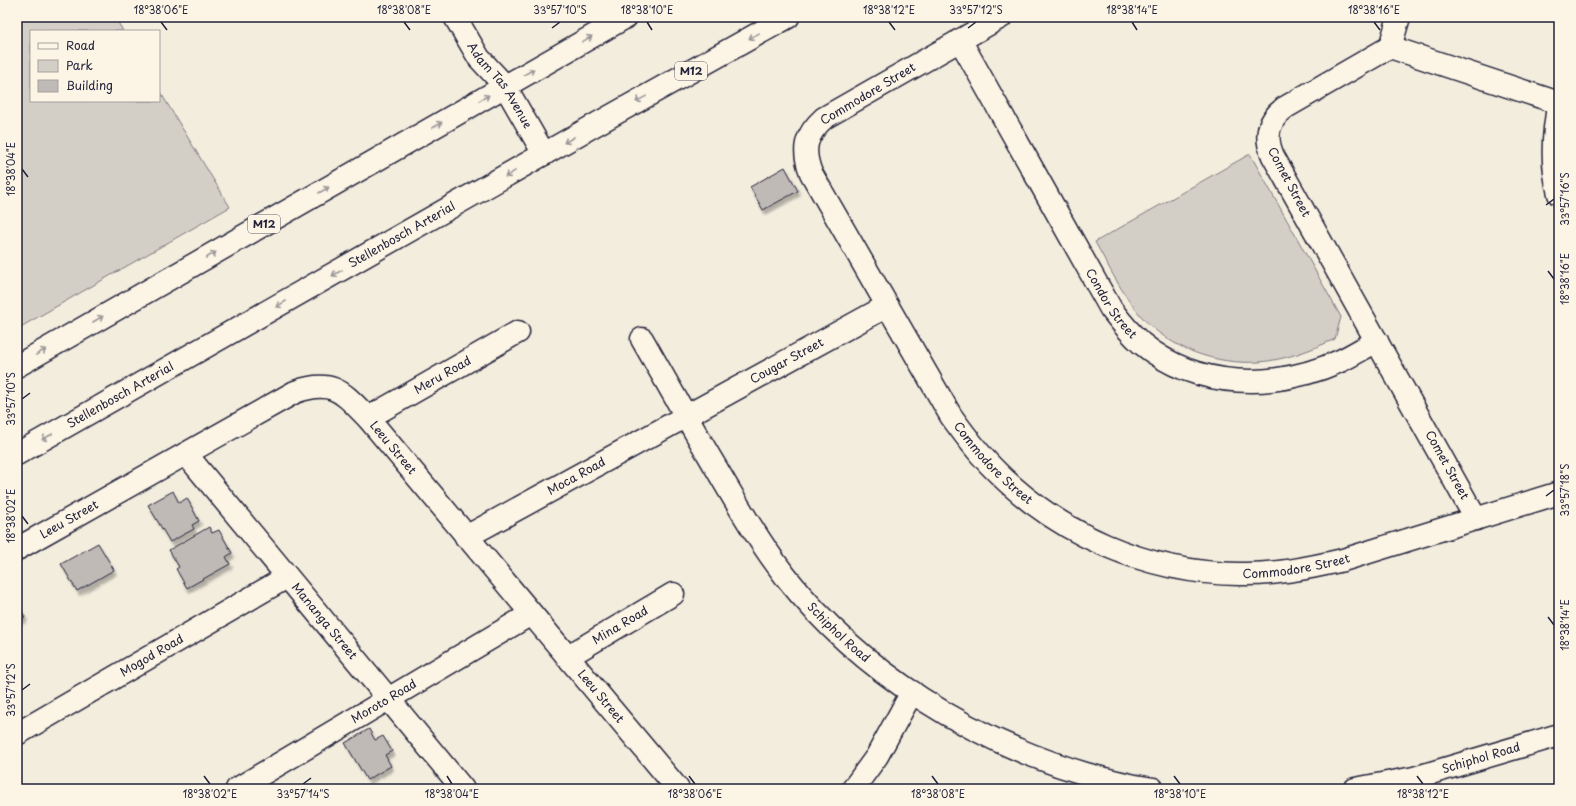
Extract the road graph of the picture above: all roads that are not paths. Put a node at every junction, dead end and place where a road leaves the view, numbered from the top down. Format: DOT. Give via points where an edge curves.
graph roads {
  1 [pos="455,17"];
  2 [pos="626,17"];
  3 [pos="788,17"];
  4 [pos="1000,17"];
  5 [pos="1399,17"];
  6 [pos="960,40"];
  7 [pos="1390,48"];
  8 [pos="504,86"];
  9 [pos="1559,103"];
  10 [pos="544,154"];
  11 [pos="1559,194"];
  12 [pos="888,306"];
  13 [pos="518,332"];
  14 [pos="642,339"];
  15 [pos="1378,341"];
  16 [pos="17,366"];
  17 [pos="686,417"];
  18 [pos="368,418"];
  19 [pos="17,454"];
  20 [pos="186,454"];
  21 [pos="1559,493"];
  22 [pos="1476,519"];
  23 [pos="466,537"];
  24 [pos="17,549"];
  25 [pos="287,577"];
  26 [pos="673,594"];
  27 [pos="531,614"];
  28 [pos="567,657"];
  29 [pos="912,692"];
  30 [pos="388,699"];
  31 [pos="17,734"];
  32 [pos="1559,735"];
  33 [pos="237,789"];
  34 [pos="463,789"];
  35 [pos="678,789"];
  36 [pos="853,789"];
  37 [pos="1152,789"];
  38 [pos="1356,789"];
  1 -- 8 [label="street, Adam Tas Avenue" via="479,58"];
  8 -- 2 [label="street, M12, one-way"];
  3 -- 10 [label="street, Stellenbosch Arterial / M12, one-way"];
  4 -- 6 [label="street, Commodore Street"];
  5 -- 7 [label="street"];
  6 -- 12 [label="street, Commodore Street" via="824,118 814,128 807,141 805,152 811,173"];
  6 -- 15 [label="street, Condor Street" via="1111,309 1141,343 1180,367 1224,380 1247,382 1271,380 1316,370"];
  7 -- 9 [label="street"];
  7 -- 15 [label="street, Comet Street" via="1278,112 1268,128 1269,147 1273,156"];
  8 -- 10 [label="street, Adam Tas Avenue"];
  16 -- 8 [label="street, M12, one-way"];
  9 -- 11 [label="street" via="1554,130 1553,158"];
  10 -- 19 [label="street, Stellenbosch Arterial / M12, one-way"];
  12 -- 17 [label="street, Cougar Street"];
  12 -- 22 [label="street, Commodore Street" via="951,416 992,468 1017,491 1072,530 1135,557 1204,572 1274,573 1343,560"];
  13 -- 18 [label="street, Meru Road"];
  14 -- 17 [label="street, Schiphol Road"];
  15 -- 22 [label="street, Comet Street"];
  17 -- 23 [label="street, Moca Road"];
  17 -- 29 [label="street, Schiphol Road" via="750,527 786,577 842,636 876,666"];
  18 -- 20 [label="street, Leeu Street" via="343,392 321,386 308,387"];
  18 -- 23 [label="street, Leeu Street"];
  20 -- 24 [label="street, Leeu Street"];
  20 -- 25 [label="street, Mananga Street"];
  21 -- 22 [label="street, Commodore Street"];
  23 -- 27 [label="street, Leeu Street"];
  25 -- 30 [label="street, Mananga Street"];
  25 -- 31 [label="street, Mogod Road"];
  26 -- 28 [label="street, Mina Road"];
  27 -- 28 [label="street, Leeu Street"];
  27 -- 30 [label="street, Moroto Road"];
  28 -- 35 [label="street, Leeu Street"];
  29 -- 36 [label="street" via="877,756"];
  29 -- 37 [label="street, Schiphol Road" via="980,732 1025,752 1106,779"];
  30 -- 33 [label="street, Moroto Road"];
  30 -- 34 [label="street, Mananga Street"];
  32 -- 38 [label="street, Schiphol Road" via="1414,778"];
}
